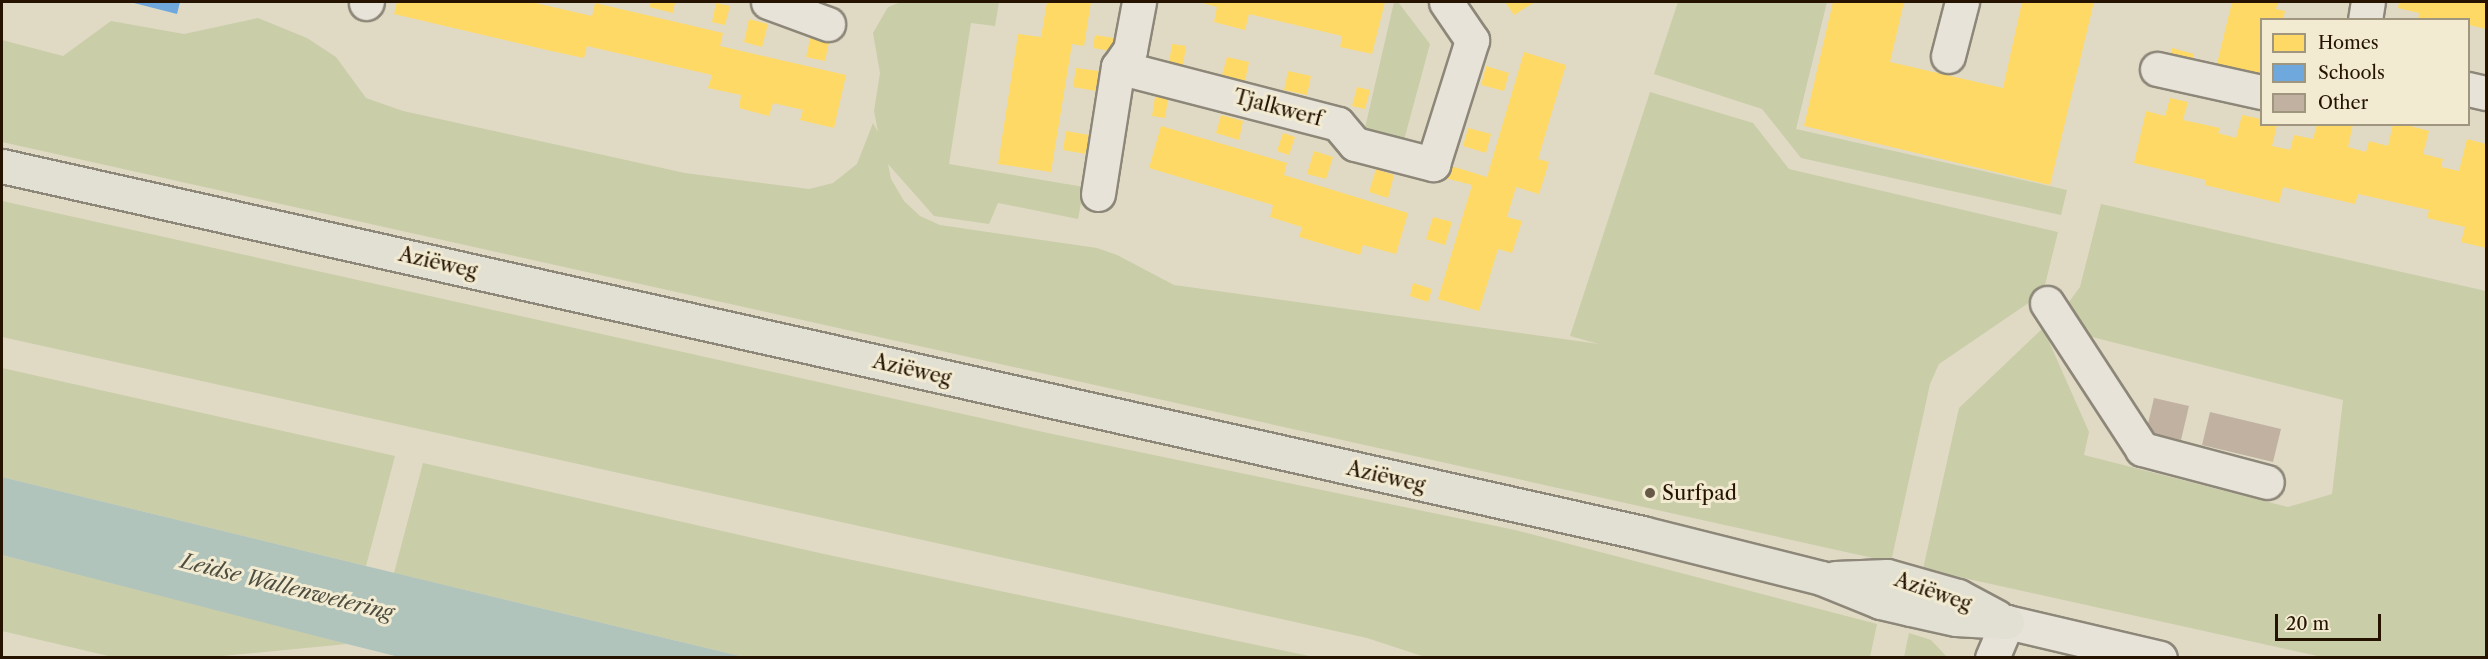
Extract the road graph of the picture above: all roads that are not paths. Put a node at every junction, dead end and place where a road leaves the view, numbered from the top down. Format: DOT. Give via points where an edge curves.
graph roads {
  1 [pos="768,2"];
  2 [pos="1138,2"];
  3 [pos="1446,2"];
  4 [pos="1962,2"];
  5 [pos="2368,2"];
  6 [pos="2365,18"];
  7 [pos="828,24"];
  8 [pos="1948,56"];
  9 [pos="1118,67"];
  10 [pos="2157,69"];
  11 [pos="2470,89"];
  12 [pos="2260,92"];
  13 [pos="2487,93"];
  14 [pos="2,166"];
  15 [pos="1098,194"];
  16 [pos="2047,303"];
  17 [pos="2267,482"];
  18 [pos="2007,622"];
  19 [pos="1992,657"];
  20 [pos="2010,657"];
  21 [pos="2160,657"];
  1 -- 7 [label="street"];
  2 -- 9 [label="street" via="1130,50"];
  3 -- 9 [label="street, Tjalkwerf" via="1472,40 1433,164 1355,144 1338,124"];
  4 -- 8 [label="street"];
  5 -- 6 [label="street"];
  9 -- 15 [label="street"];
  10 -- 12 [label="street"];
  11 -- 13 [label="street"];
  14 -- 18 [label="main road, Aziëweg" via="1898,593 1956,619"];
  16 -- 17 [label="street" via="2142,449"];
  18 -- 19 [label="street"];
  18 -- 20 [label="street"];
  18 -- 21 [label="street, Aziëweg"];
}
